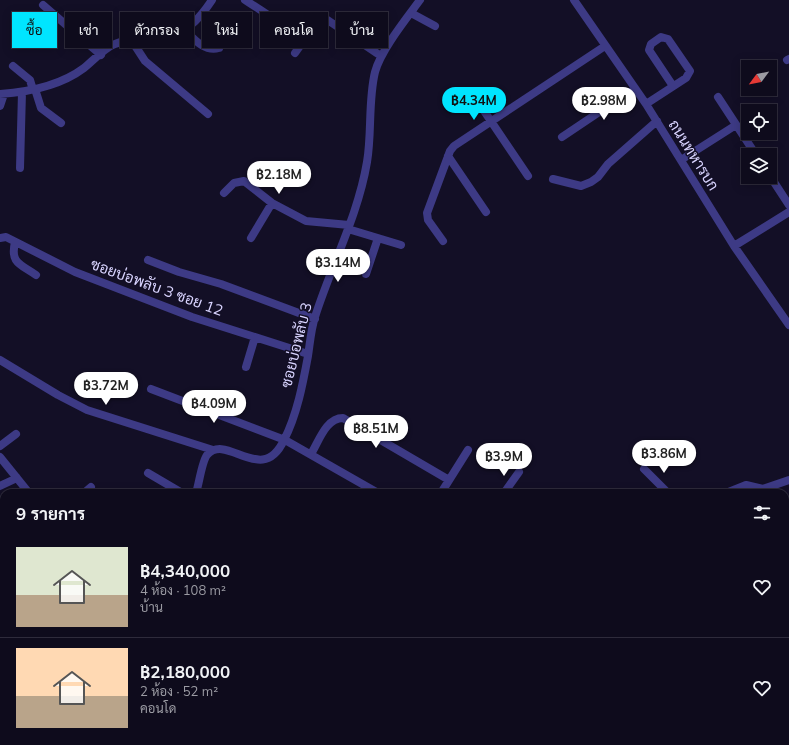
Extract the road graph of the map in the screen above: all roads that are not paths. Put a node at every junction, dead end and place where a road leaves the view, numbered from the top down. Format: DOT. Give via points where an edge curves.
graph roads {
  1 [pos="212,0"];
  2 [pos="245,0"];
  3 [pos="420,0"];
  4 [pos="574,0"];
  5 [pos="43,5"];
  6 [pos="411,13"];
  7 [pos="328,20"];
  8 [pos="194,23"];
  9 [pos="435,26"];
  10 [pos="194,39"];
  11 [pos="120,42"];
  12 [pos="202,45"];
  13 [pos="605,46"];
  14 [pos="137,48"];
  15 [pos="207,48"];
  16 [pos="219,48"];
  17 [pos="295,53"];
  18 [pos="101,55"];
  19 [pos="382,56"];
  20 [pos="13,66"];
  21 [pos="673,86"];
  22 [pos="635,88"];
  23 [pos="34,89"];
  24 [pos="22,92"];
  25 [pos="2,94"];
  26 [pos="474,96"];
  27 [pos="718,97"];
  28 [pos="646,104"];
  29 [pos="0,106"];
  30 [pos="208,114"];
  31 [pos="657,121"];
  32 [pos="61,123"];
  33 [pos="491,123"];
  34 [pos="736,125"];
  35 [pos="562,137"];
  36 [pos="751,148"];
  37 [pos="448,156"];
  38 [pos="682,160"];
  39 [pos="20,168"];
  40 [pos="528,176"];
  41 [pos="553,179"];
  42 [pos="775,184"];
  43 [pos="224,193"];
  44 [pos="272,203"];
  45 [pos="789,205"];
  46 [pos="486,212"];
  47 [pos="789,212"];
  48 [pos="349,227"];
  49 [pos="0,238"];
  50 [pos="250,238"];
  51 [pos="378,238"];
  52 [pos="442,241"];
  53 [pos="15,242"];
  54 [pos="401,246"];
  55 [pos="734,246"];
  56 [pos="148,260"];
  57 [pos="366,274"];
  58 [pos="36,275"];
  59 [pos="314,319"];
  60 [pos="789,325"];
  61 [pos="255,337"];
  62 [pos="308,354"];
  63 [pos="0,360"];
  64 [pos="246,367"];
  65 [pos="150,389"];
  66 [pos="16,434"];
  67 [pos="285,440"];
  68 [pos="0,446"];
  69 [pos="213,450"];
  70 [pos="468,450"];
  71 [pos="311,454"];
  72 [pos="0,457"];
  73 [pos="644,469"];
  74 [pos="519,472"];
  75 [pos="148,473"];
  76 [pos="17,478"];
  77 [pos="449,480"];
  78 [pos="789,480"];
  79 [pos="0,486"];
  80 [pos="91,487"];
  81 [pos="26,489"];
  82 [pos="89,489"];
  83 [pos="175,489"];
  84 [pos="197,489"];
  85 [pos="371,489"];
  86 [pos="444,489"];
  87 [pos="507,489"];
  88 [pos="664,489"];
  89 [pos="736,489"];
  90 [pos="763,489"];
  91 [pos="763,489"];
  1 -- 8 [label="street"];
  2 -- 17 [label="street" via="279,23 298,40 300,46"];
  3 -- 6 [label="street, ซอยบ่อพลับ 3"];
  4 -- 13 [label="street, ถนนทหารบก"];
  5 -- 18 [label="street"];
  6 -- 9 [label="street"];
  6 -- 19 [label="street, ซอยบ่อพลับ 3"];
  7 -- 19 [label="street"];
  10 -- 12 [label="street"];
  11 -- 18 [label="street" via="113,44"];
  13 -- 22 [label="street, ถนนทหารบก"];
  13 -- 33 [label="street"];
  14 -- 30 [label="street" via="145,61"];
  15 -- 16 [label="street"];
  18 -- 23 [label="street" via="64,80"];
  19 -- 48 [label="street, ซอยบ่อพลับ 3" via="375,71 372,92 367,162"];
  20 -- 23 [label="street" via="30,80"];
  21 -- 21 [label="street" via="649,50 651,44 661,37 668,39 690,71 689,75"];
  21 -- 28 [label="street"];
  22 -- 28 [label="street, ถนนทหารบก"];
  22 -- 35 [label="street"];
  23 -- 24 [label="street"];
  23 -- 32 [label="street" via="41,108"];
  24 -- 25 [label="street"];
  24 -- 39 [label="street"];
  25 -- 29 [label="street"];
  26 -- 33 [label="street"];
  27 -- 34 [label="street"];
  28 -- 31 [label="street, ถนนทหารบก"];
  31 -- 38 [label="street, ถนนทหารบก"];
  31 -- 41 [label="street" via="591,182 581,186"];
  33 -- 37 [label="street" via="454,146"];
  33 -- 40 [label="street"];
  34 -- 36 [label="street"];
  34 -- 38 [label="street"];
  37 -- 46 [label="street"];
  37 -- 52 [label="street" via="428,213 428,220"];
  38 -- 55 [label="street, ถนนทหารบก"];
  42 -- 45 [label="street"];
  43 -- 44 [label="street" via="234,183 244,181"];
  44 -- 48 [label="street" via="306,222"];
  44 -- 50 [label="street"];
  47 -- 55 [label="street"];
  48 -- 51 [label="street"];
  48 -- 59 [label="street, ซอยบ่อพลับ 3"];
  49 -- 53 [label="street, ซอยบ่อพลับ 3 ซอย 12" via="6,237"];
  51 -- 54 [label="street"];
  51 -- 57 [label="street"];
  53 -- 58 [label="street" via="13,253 16,262"];
  53 -- 61 [label="street, ซอยบ่อพลับ 3 ซอย 12" via="75,272 192,317"];
  55 -- 60 [label="street, ถนนทหารบก"];
  56 -- 59 [label="street"];
  59 -- 62 [label="street, ซอยบ่อพลับ 3"];
  61 -- 62 [label="street, ซอยบ่อพลับ 3 ซอย 12"];
  61 -- 64 [label="street"];
  62 -- 67 [label="street, ซอยบ่อพลับ 3"];
  63 -- 69 [label="street, ซอยบ่อพลับ 3" via="87,410"];
  65 -- 67 [label="street"];
  66 -- 68 [label="street"];
  67 -- 69 [label="street, ซอยบ่อพลับ 3" via="277,453 270,459 261,461 220,449"];
  67 -- 71 [label="street"];
  69 -- 84 [label="street" via="206,456"];
  70 -- 77 [label="street"];
  71 -- 77 [label="street" via="330,423 336,418 343,418"];
  71 -- 85 [label="street"];
  72 -- 76 [label="street"];
  73 -- 88 [label="street"];
  74 -- 87 [label="street"];
  75 -- 83 [label="street"];
  76 -- 79 [label="street"];
  76 -- 81 [label="street"];
  77 -- 86 [label="street"];
  78 -- 90 [label="street"];
  80 -- 82 [label="street"];
  89 -- 91 [label="street" via="746,485"];
}
